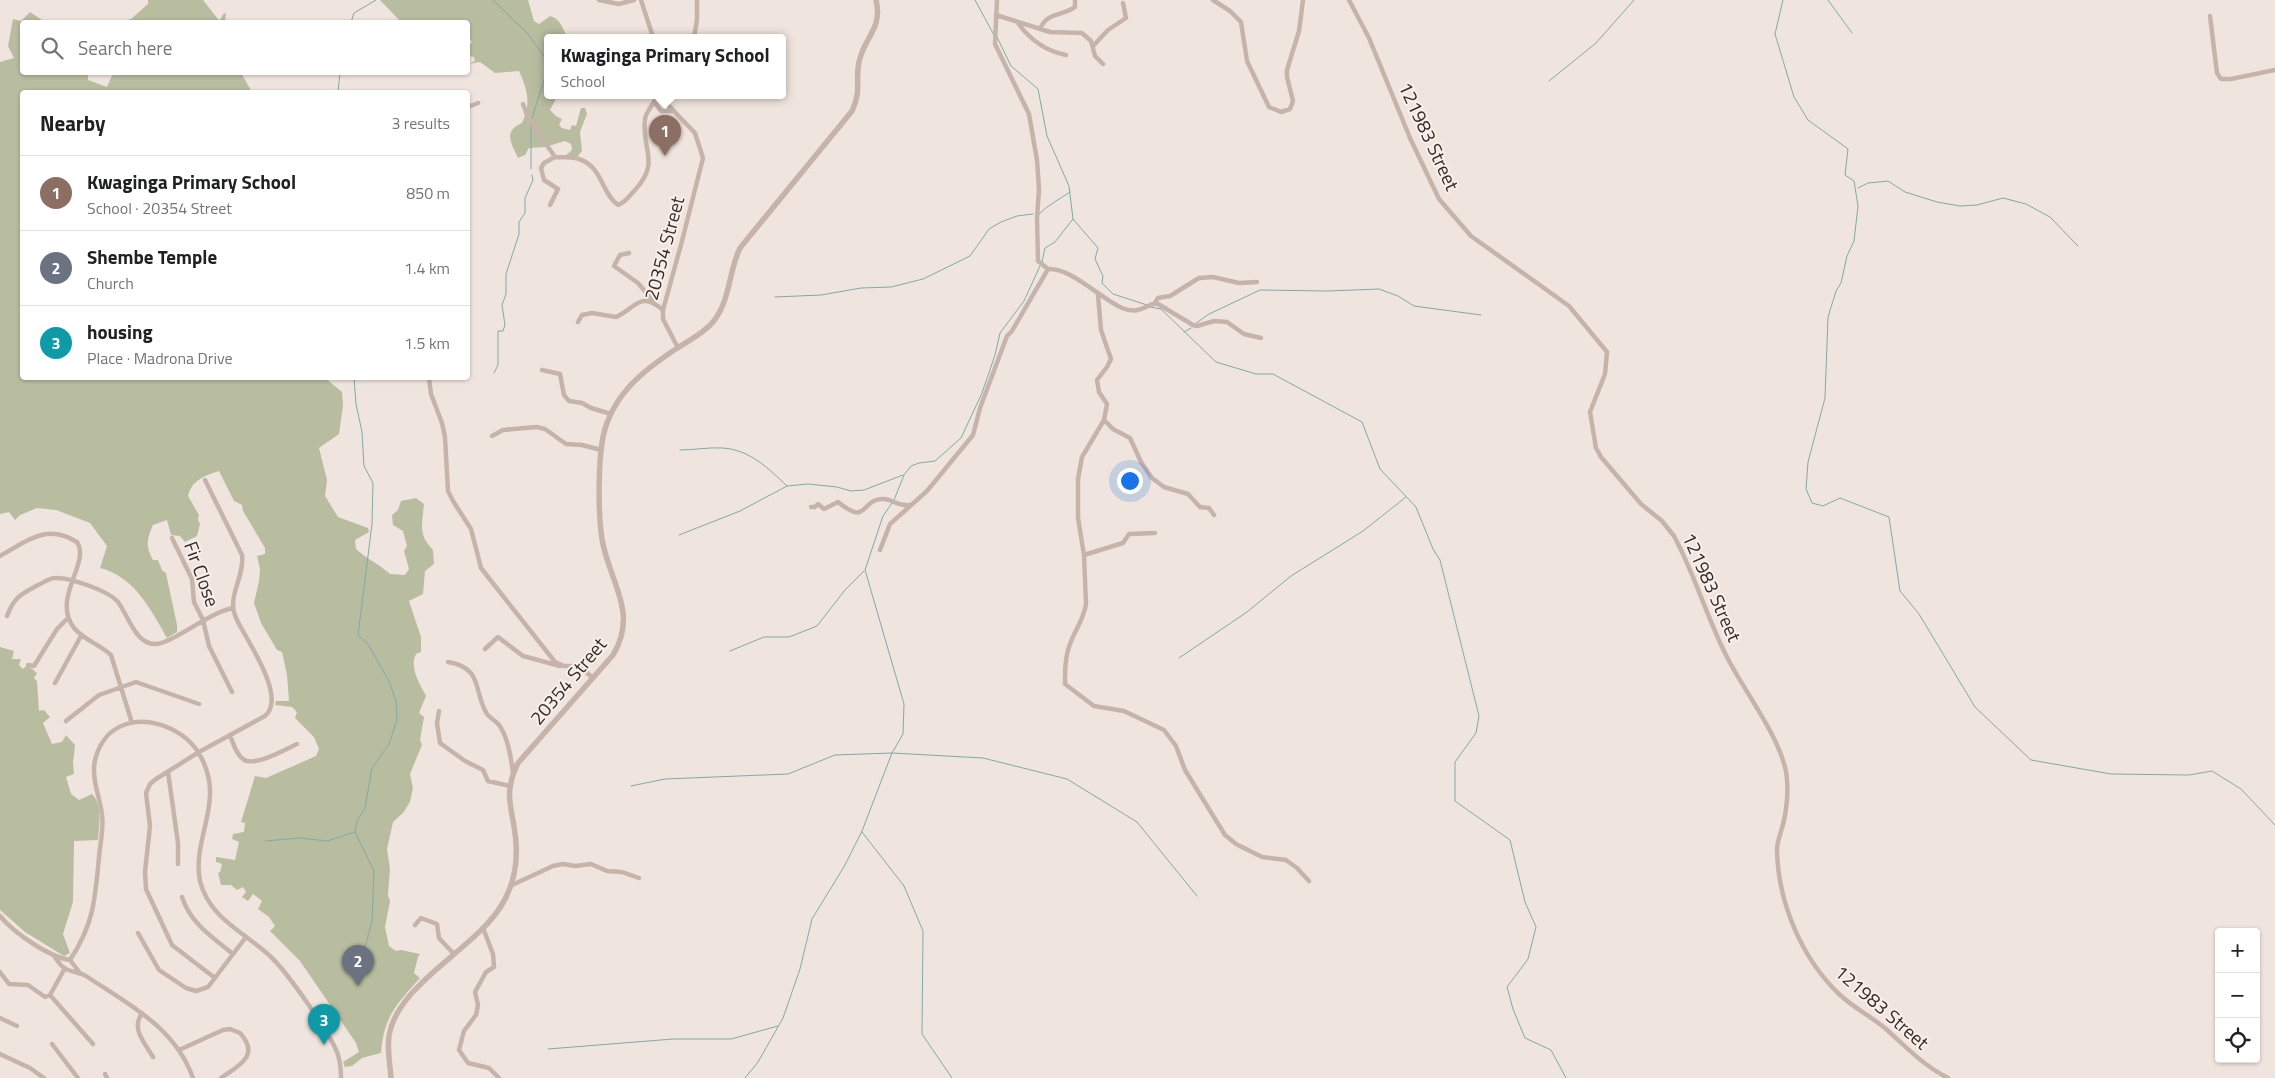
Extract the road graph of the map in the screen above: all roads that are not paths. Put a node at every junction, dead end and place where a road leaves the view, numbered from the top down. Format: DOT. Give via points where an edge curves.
graph roads {
  1 [pos="599,0"];
  2 [pos="634,0"];
  3 [pos="641,0"];
  4 [pos="697,0"];
  5 [pos="876,0"];
  6 [pos="997,0"];
  7 [pos="1075,0"];
  8 [pos="1213,0"];
  9 [pos="1303,0"];
  10 [pos="1349,0"];
  11 [pos="1123,3"];
  12 [pos="996,15"];
  13 [pos="2210,16"];
  14 [pos="1017,22"];
  15 [pos="1040,29"];
  16 [pos="652,34"];
  17 [pos="695,34"];
  18 [pos="1093,46"];
  19 [pos="1066,55"];
  20 [pos="1103,64"];
  21 [pos="2275,70"];
  22 [pos="657,99"];
  23 [pos="663,99"];
  24 [pos="478,103"];
  25 [pos="655,103"];
  26 [pos="523,104"];
  27 [pos="470,106"];
  28 [pos="674,111"];
  29 [pos="555,158"];
  30 [pos="550,205"];
  31 [pos="629,253"];
  32 [pos="1048,269"];
  33 [pos="1257,282"];
  34 [pos="1098,295"];
  35 [pos="656,304"];
  36 [pos="1151,306"];
  37 [pos="662,310"];
  38 [pos="578,322"];
  39 [pos="1261,338"];
  40 [pos="678,348"];
  41 [pos="542,370"];
  42 [pos="429,380"];
  43 [pos="611,414"];
  44 [pos="1104,420"];
  45 [pos="492,436"];
  46 [pos="601,450"];
  47 [pos="205,480"];
  48 [pos="911,505"];
  49 [pos="811,507"];
  50 [pos="1214,515"];
  51 [pos="1155,533"];
  52 [pos="172,538"];
  53 [pos="880,550"];
  54 [pos="1084,555"];
  55 [pos="0,556"];
  56 [pos="72,581"];
  57 [pos="233,608"];
  58 [pos="7,616"];
  59 [pos="68,618"];
  60 [pos="203,620"];
  61 [pos="82,636"];
  62 [pos="485,649"];
  63 [pos="448,662"];
  64 [pos="28,665"];
  65 [pos="562,666"];
  66 [pos="593,678"];
  67 [pos="55,683"];
  68 [pos="122,686"];
  69 [pos="232,692"];
  70 [pos="199,704"];
  71 [pos="439,711"];
  72 [pos="66,721"];
  73 [pos="132,723"];
  74 [pos="230,735"];
  75 [pos="297,744"];
  76 [pos="199,752"];
  77 [pos="168,772"];
  78 [pos="513,775"];
  79 [pos="510,786"];
  80 [pos="178,864"];
  81 [pos="639,878"];
  82 [pos="1309,881"];
  83 [pos="512,885"];
  84 [pos="182,897"];
  85 [pos="0,916"];
  86 [pos="5,922"];
  87 [pos="415,925"];
  88 [pos="0,927"];
  89 [pos="483,928"];
  90 [pos="138,933"];
  91 [pos="246,937"];
  92 [pos="233,954"];
  93 [pos="453,954"];
  94 [pos="54,956"];
  95 [pos="69,961"];
  96 [pos="65,968"];
  97 [pos="0,972"];
  98 [pos="80,973"];
  99 [pos="215,978"];
  100 [pos="50,995"];
  101 [pos="142,1013"];
  102 [pos="0,1018"];
  103 [pos="17,1026"];
  104 [pos="52,1044"];
  105 [pos="93,1044"];
  106 [pos="179,1050"];
  107 [pos="0,1054"];
  108 [pos="153,1057"];
  109 [pos="44,1078"];
  110 [pos="78,1078"];
  111 [pos="193,1078"];
  112 [pos="221,1078"];
  113 [pos="341,1078"];
  114 [pos="392,1078"];
  115 [pos="499,1078"];
  116 [pos="1948,1078"];
  1 -- 2 [label="street" via="613,4"];
  3 -- 16 [label="street"];
  4 -- 17 [label="street"];
  5 -- 40 [label="street" via="877,22 860,59 859,92 852,111 740,248 728,294 716,317"];
  6 -- 12 [label="street"];
  7 -- 15 [label="street" via="1075,7 1053,14"];
  8 -- 9 [label="street" via="1240,22 1254,78 1268,107 1281,112 1290,108 1293,101 1287,74 1299,31"];
  10 -- 116 [label="street, 121983 Street" via="1369,38 1439,199 1471,236 1569,306 1607,352 1605,374 1590,412 1596,448 1641,504 1674,536 1726,656 1758,710 1782,760 1787,788 1778,842 1780,877 1787,911 1802,945 1822,976 1839,994 1922,1063"];
  11 -- 18 [label="street" via="1126,18"];
  12 -- 14 [label="street"];
  12 -- 32 [label="street" via="995,40 1030,121 1039,175 1036,248 1040,264"];
  13 -- 21 [label="street" via="2220,78"];
  14 -- 15 [label="street"];
  14 -- 19 [label="street" via="1041,46"];
  15 -- 18 [label="street" via="1080,33 1088,37"];
  18 -- 20 [label="street" via="1095,56"];
  22 -- 25 [label="street"];
  23 -- 28 [label="street, 20354 Street"];
  24 -- 27 [label="street"];
  25 -- 28 [label="street" via="661,112"];
  25 -- 29 [label="street" via="645,119 647,174 621,204 616,205 590,165 578,158"];
  26 -- 29 [label="street" via="528,118"];
  28 -- 37 [label="street, 20354 Street" via="695,133 703,160"];
  29 -- 30 [label="street" via="541,168 544,180 558,189"];
  31 -- 35 [label="street" via="620,255 614,266 638,283"];
  32 -- 34 [label="street" via="1062,270"];
  32 -- 48 [label="street" via="1007,336 980,408 974,435"];
  33 -- 36 [label="street" via="1200,278 1170,296 1158,298"];
  34 -- 36 [label="street" via="1122,308 1140,310"];
  34 -- 44 [label="street" via="1101,330 1110,356 1108,367 1097,380 1099,392 1107,404"];
  35 -- 37 [label="street"];
  35 -- 38 [label="street" via="640,302 616,317 588,313 582,315"];
  36 -- 39 [label="street" via="1163,305 1193,325 1223,321 1244,334"];
  37 -- 40 [label="street, 20354 Street"];
  40 -- 43 [label="street, 20354 Street" via="637,378 622,394"];
  41 -- 43 [label="street" via="560,374 564,395 569,401"];
  42 -- 65 [label="street" via="445,437 448,490 471,529 481,568 535,638"];
  43 -- 46 [label="street, 20354 Street"];
  44 -- 50 [label="street" via="1130,438 1140,462 1158,483 1188,494 1200,507 1209,508"];
  44 -- 54 [label="street" via="1088,444 1080,468 1077,500"];
  45 -- 46 [label="street" via="503,430 537,427 566,444"];
  46 -- 66 [label="street, 20354 Street" via="603,541 625,622 618,647"];
  47 -- 57 [label="street" via="242,555"];
  48 -- 49 [label="street" via="903,506 883,499 856,513 838,502 824,509 818,504"];
  48 -- 53 [label="street" via="887,528"];
  51 -- 54 [label="street" via="1129,534 1123,543"];
  52 -- 60 [label="street, Fir Close" via="192,579 195,607"];
  54 -- 82 [label="street" via="1085,608 1069,646 1065,684 1094,706 1124,711 1164,730 1225,835 1262,856 1286,860"];
  55 -- 56 [label="street" via="42,534 53,533 77,542 80,549"];
  56 -- 58 [label="street" via="51,578 13,602"];
  56 -- 59 [label="street" via="66,600"];
  56 -- 60 [label="street" via="114,598 139,636 149,644 166,641"];
  57 -- 60 [label="street"];
  57 -- 74 [label="street" via="264,670 272,702 265,716"];
  59 -- 61 [label="street"];
  59 -- 64 [label="street" via="57,629 34,666"];
  60 -- 69 [label="street, Fir Close" via="210,649"];
  61 -- 67 [label="street"];
  61 -- 68 [label="street" via="111,655"];
  62 -- 65 [label="street" via="498,637 523,656"];
  63 -- 78 [label="street" via="466,668 476,681 487,713 501,729"];
  65 -- 66 [label="street" via="579,666"];
  66 -- 78 [label="street, 20354 Street" via="526,753"];
  68 -- 70 [label="street" via="142,683"];
  68 -- 72 [label="street" via="99,695"];
  68 -- 73 [label="street"];
  71 -- 79 [label="street" via="440,743 483,770 488,781"];
  73 -- 76 [label="street" via="148,721 165,725 186,738"];
  73 -- 95 [label="street" via="109,735 95,759 94,775 103,819 94,909 86,933"];
  74 -- 75 [label="street" via="241,758 248,762"];
  74 -- 76 [label="street"];
  76 -- 77 [label="street"];
  76 -- 91 [label="street" via="209,780 199,861 203,891 214,911"];
  77 -- 80 [label="street"];
  77 -- 99 [label="street" via="150,784 146,793 150,826 145,882 172,945"];
  78 -- 79 [label="street, 20354 Street"];
  79 -- 83 [label="street, 20354 Street" via="517,850"];
  81 -- 83 [label="street" via="591,864 563,864"];
  83 -- 89 [label="street, 20354 Street" via="502,905"];
  84 -- 92 [label="street" via="197,924"];
  85 -- 86 [label="street"];
  86 -- 88 [label="street"];
  86 -- 94 [label="street"];
  87 -- 93 [label="street" via="421,918 437,924 439,938"];
  89 -- 93 [label="street, 20354 Street"];
  89 -- 115 [label="street" via="493,954 494,967 486,972 475,992 476,1016 464,1032 460,1050 468,1063 489,1068"];
  90 -- 99 [label="street" via="159,970 186,988 201,990"];
  91 -- 92 [label="street"];
  91 -- 113 [label="street" via="279,965 314,1016 338,1053"];
  92 -- 99 [label="street"];
  93 -- 114 [label="street, 20354 Street" via="411,996 393,1021 388,1046"];
  94 -- 95 [label="street"];
  94 -- 96 [label="street"];
  95 -- 96 [label="street"];
  95 -- 96 [label="street"];
  95 -- 98 [label="street"];
  96 -- 98 [label="street"];
  96 -- 100 [label="street"];
  97 -- 100 [label="street" via="9,984 28,985 42,996"];
  98 -- 101 [label="street"];
  100 -- 105 [label="street"];
  101 -- 106 [label="street" via="164,1031"];
  101 -- 108 [label="street" via="137,1021 137,1030"];
  102 -- 103 [label="street"];
  104 -- 110 [label="street"];
  106 -- 111 [label="street"];
  106 -- 112 [label="street" via="223,1030 240,1033 248,1048 247,1058"];
  107 -- 109 [label="street"];
}
